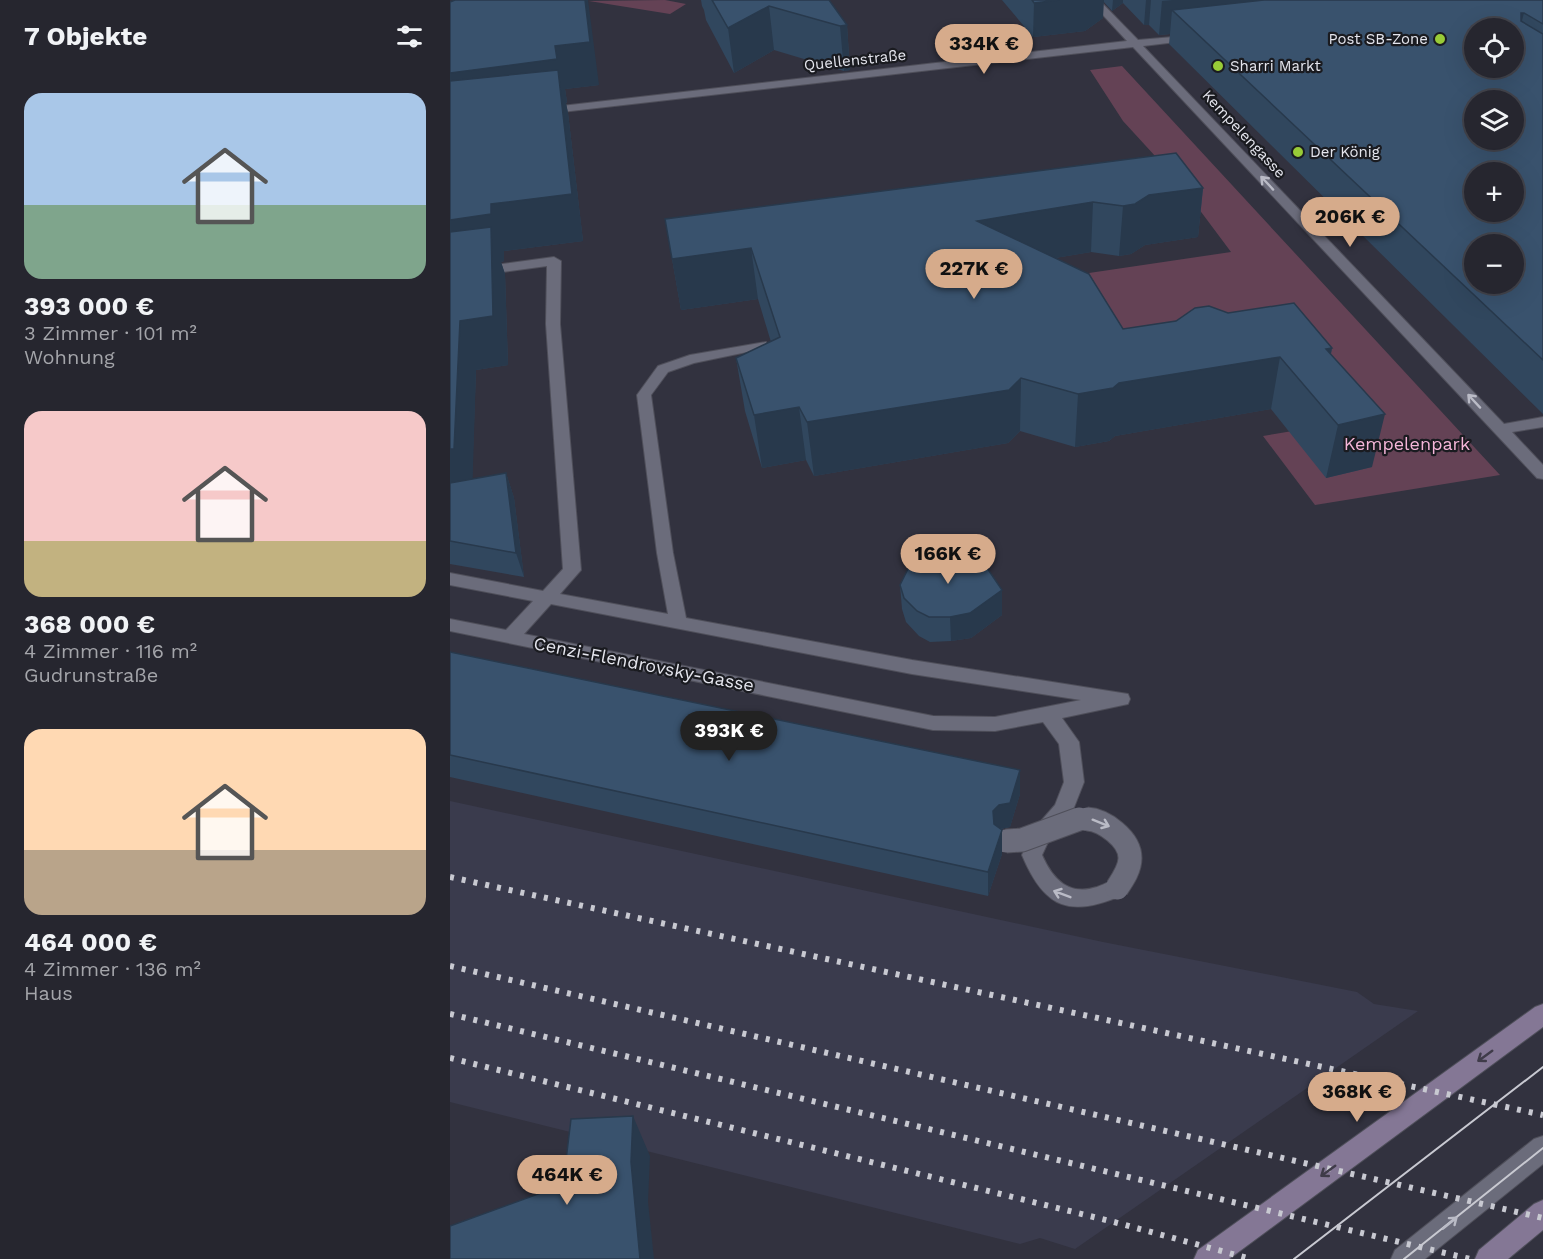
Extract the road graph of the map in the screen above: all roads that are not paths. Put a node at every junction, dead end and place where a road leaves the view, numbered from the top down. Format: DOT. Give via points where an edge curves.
graph roads {
  1 [pos="1094,0"];
  2 [pos="1205,36"];
  3 [pos="1135,44"];
  4 [pos="534,112"];
  5 [pos="450,275"];
  6 [pos="761,345"];
  7 [pos="1543,422"];
  8 [pos="1500,429"];
  9 [pos="1543,474"];
  10 [pos="450,579"];
  11 [pos="548,596"];
  12 [pos="678,620"];
  13 [pos="450,625"];
  14 [pos="510,637"];
  15 [pos="1048,714"];
  16 [pos="1006,841"];
  17 [pos="1543,1014"];
  18 [pos="1543,1148"];
  19 [pos="1543,1213"];
  20 [pos="1208,1259"];
  21 [pos="1404,1259"];
  22 [pos="1488,1259"];
  1 -- 3 [label="street, Kempelengasse"];
  2 -- 3 [label="street, Quellenstraße"];
  3 -- 4 [label="street, Quellenstraße"];
  8 -- 3 [label="street, Kempelengasse, one-way"];
  5 -- 11 [label="street" via="554,261 553,324 572,570"];
  6 -- 12 [label="street" via="690,359 663,369 644,395"];
  7 -- 8 [label="street"];
  8 -- 9 [label="street, Kempelengasse"];
  10 -- 11 [label="street"];
  11 -- 12 [label="street"];
  11 -- 14 [label="street"];
  12 -- 15 [label="street, Cenzi-Flendrovsky-Gasse" via="912,666 1121,699"];
  13 -- 14 [label="street, Cenzi-Flendrovsky-Gasse"];
  14 -- 15 [label="street, Cenzi-Flendrovsky-Gasse" via="933,723 995,724"];
  16 -- 15 [label="street, one-way, bridge" via="1024,841 1068,820 1091,819 1113,828 1130,849 1130,869 1117,888 1095,898 1073,898 1051,890 1040,877 1032,855 1041,835 1064,809 1074,782 1069,742"];
  17 -- 20 [label="main road, one-way"];
  21 -- 18 [label="street, one-way"];
  19 -- 22 [label="main road"];
}
